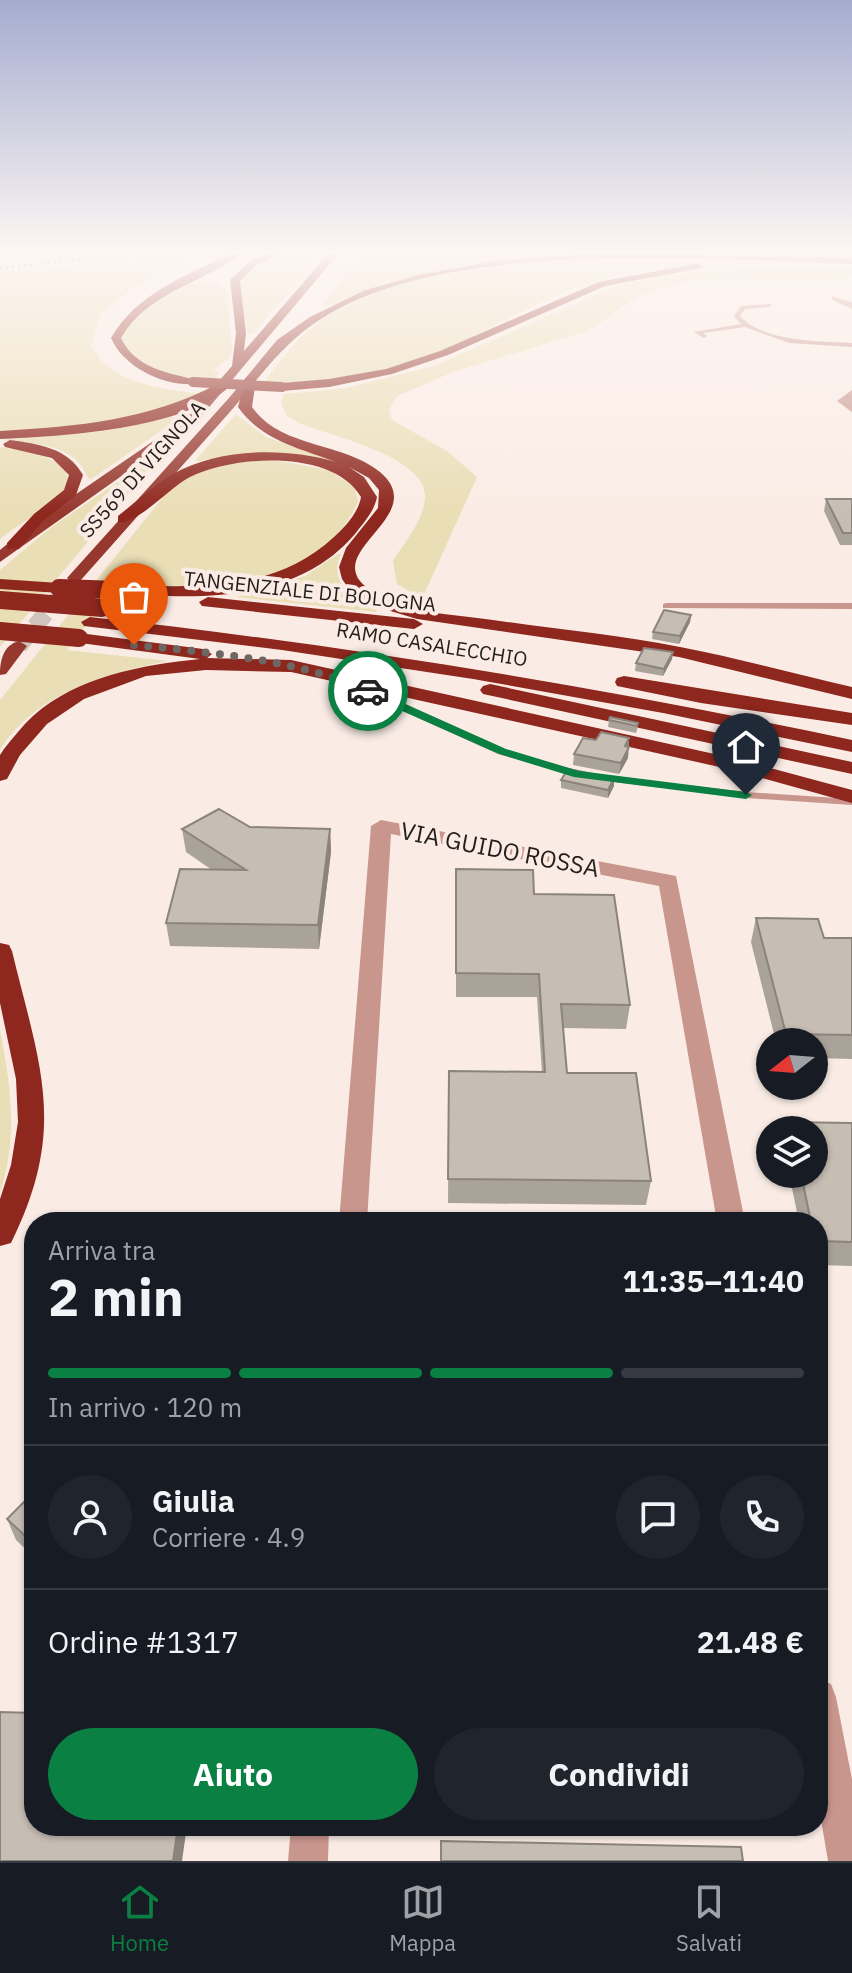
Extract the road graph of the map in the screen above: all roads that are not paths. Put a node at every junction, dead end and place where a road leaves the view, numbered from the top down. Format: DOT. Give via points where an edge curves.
graph roads {
  1 [pos="117,340"];
  2 [pos="241,340"];
  3 [pos="270,340"];
  4 [pos="282,340"];
  5 [pos="288,340"];
  6 [pos="473,340"];
  7 [pos="786,340"];
  8 [pos="852,345"];
  9 [pos="272,353"];
  10 [pos="244,375"];
  11 [pos="223,387"];
  12 [pos="852,394"];
  13 [pos="852,408"];
  14 [pos="0,435"];
  15 [pos="0,443"];
  16 [pos="124,519"];
  17 [pos="13,546"];
  18 [pos="0,558"];
  19 [pos="75,578"];
  20 [pos="0,584"];
  21 [pos="118,592"];
  22 [pos="0,600"];
  23 [pos="666,606"];
  24 [pos="852,606"];
  25 [pos="0,615"];
  26 [pos="96,615"];
  27 [pos="0,631"];
  28 [pos="568,634"];
  29 [pos="264,642"];
  30 [pos="19,646"];
  31 [pos="291,666"];
  32 [pos="0,670"];
  33 [pos="338,678"];
  34 [pos="666,690"];
  35 [pos="852,693"];
  36 [pos="852,719"];
  37 [pos="852,730"];
  38 [pos="852,746"];
  39 [pos="852,768"];
  40 [pos="0,775"];
  41 [pos="852,799"];
  42 [pos="0,951"];
  43 [pos="354,1212"];
  44 [pos="729,1212"];
  45 [pos="0,1234"];
  46 [pos="828,1752"];
  47 [pos="309,1836"];
  48 [pos="308,1861"];
  49 [pos="848,1861"];
  1 -- 6 [label="highway, bridge" via="134,362 157,373 193,382 282,387 350,380 407,366"];
  2 -- 10 [label="highway"];
  3 -- 10 [label="highway"];
  4 -- 9 [label="highway"];
  5 -- 9 [label="highway"];
  7 -- 8 [label="lane"];
  9 -- 10 [label="highway, SS569 DI VIGNOLA"];
  10 -- 11 [label="highway, SS569 DI VIGNOLA"];
  10 -- 16 [label="highway, SS569 DI VIGNOLA"];
  10 -- 28 [label="highway" via="245,407 258,426 359,466 385,487 386,508 348,562 350,579 361,591 379,603 417,614"];
  11 -- 14 [label="highway" via="177,411 131,424"];
  11 -- 17 [label="highway, SS569 DI VIGNOLA" via="176,433"];
  12 -- 13 [label="street" via="843,401"];
  15 -- 17 [label="highway" via="52,453 76,475 71,492"];
  16 -- 19 [label="highway, SS569 DI VIGNOLA"];
  16 -- 21 [label="highway" via="185,473 238,459 280,457 332,466 359,480 369,497 363,513 327,554 289,576 223,591"];
  17 -- 18 [label="highway, SS569 DI VIGNOLA"];
  20 -- 21 [label="highway, TANGENZIALE DI BOLOGNA, bridge"];
  21 -- 28 [label="highway, TANGENZIALE DI BOLOGNA" via="382,622"];
  22 -- 26 [label="highway, RAMO CASALECCHIO, bridge"];
  23 -- 24 [label="lane"];
  25 -- 26 [label="highway, RAMO CASALECCHIO"];
  26 -- 29 [label="highway, RAMO CASALECCHIO"];
  26 -- 34 [label="highway, RAMO CASALECCHIO" via="398,643"];
  27 -- 31 [label="highway, bridge"];
  28 -- 35 [label="highway" via="660,648"];
  29 -- 38 [label="highway, RAMO CASALECCHIO" via="533,681"];
  29 -- 39 [label="highway"];
  30 -- 32 [label="highway"];
  31 -- 33 [label="highway"];
  31 -- 40 [label="highway" via="185,665 99,685 40,720 11,753"];
  33 -- 41 [label="highway" via="614,737 805,782"];
  33 -- 41 [label="lane" via="502,752 578,774 671,788"];
  34 -- 36 [label="highway"];
  34 -- 37 [label="highway, RAMO CASALECCHIO"];
  42 -- 45 [label="highway" via="32,1121 24,1174"];
  43 -- 44 [label="street, VIA GUIDO ROSSA" via="381,826 669,881"];
  46 -- 49 [label="street"];
  47 -- 48 [label="street"];
}
